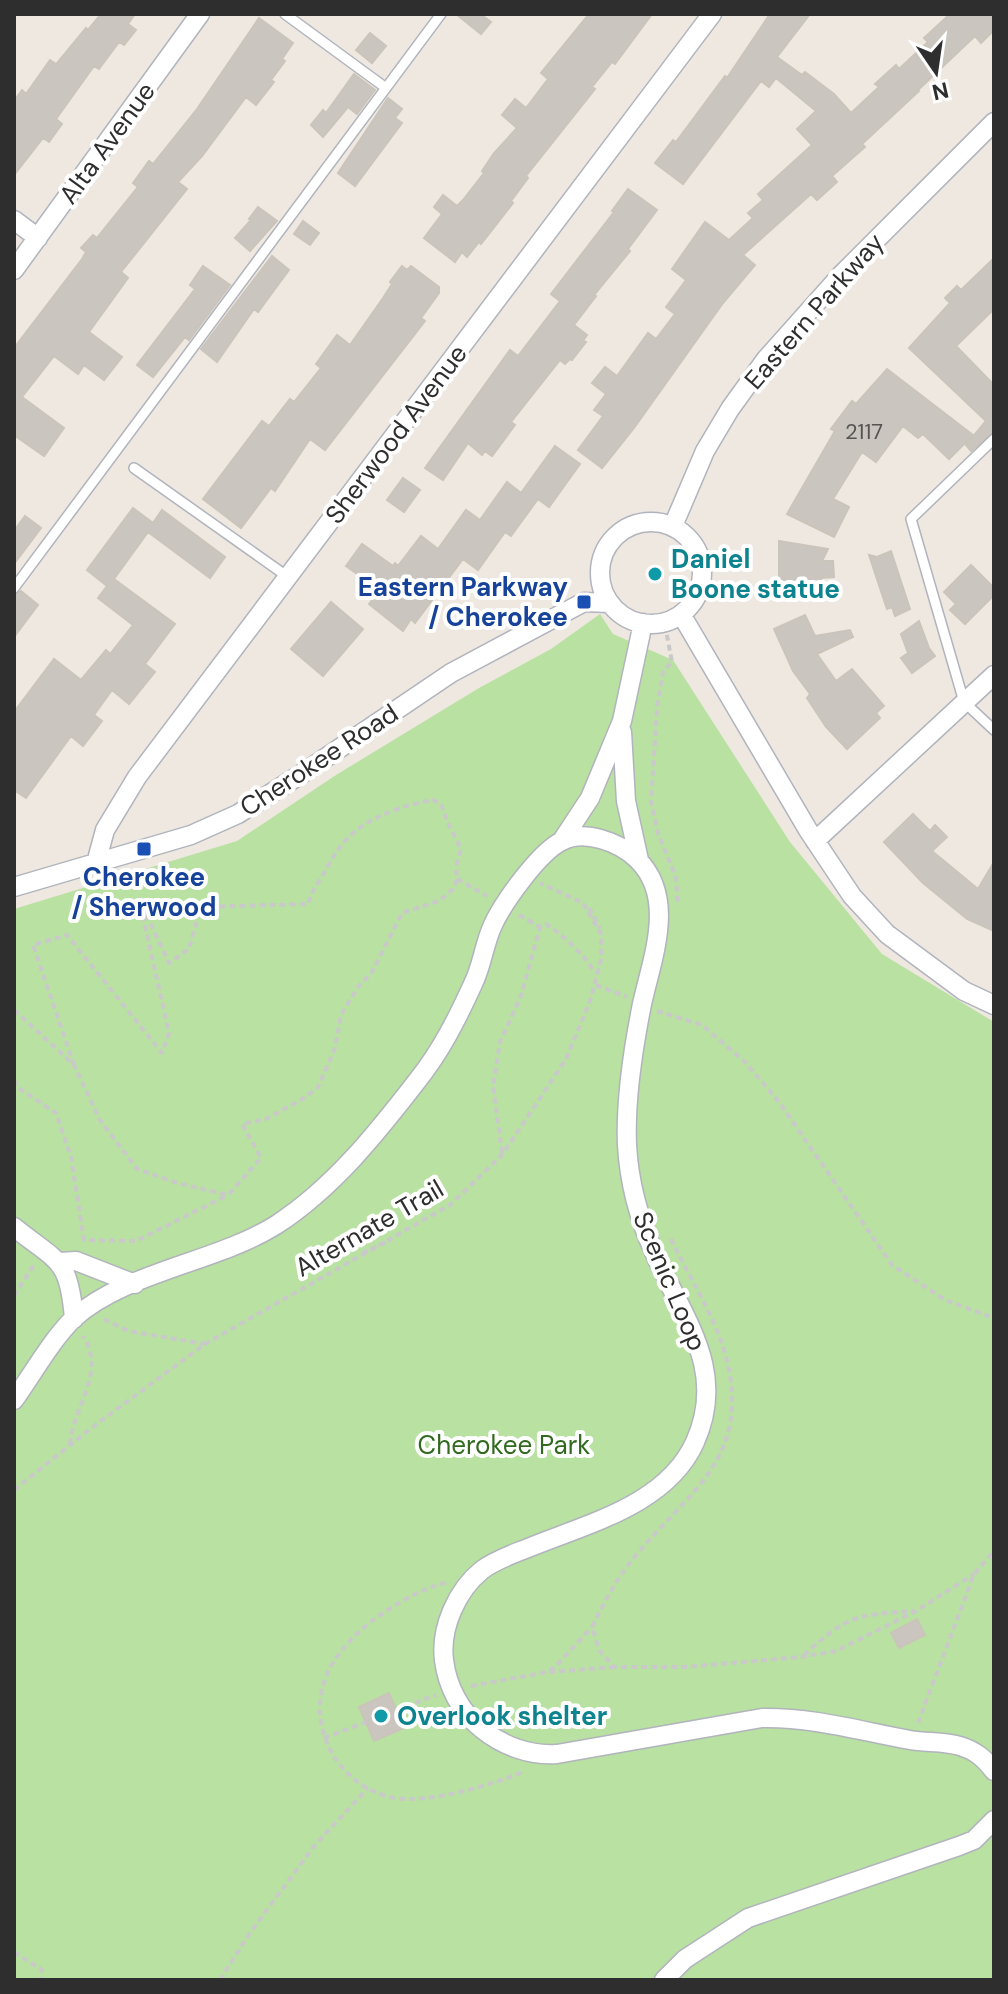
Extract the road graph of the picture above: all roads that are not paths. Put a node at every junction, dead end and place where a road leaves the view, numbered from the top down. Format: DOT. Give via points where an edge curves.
graph roads {
  1 [pos="200,14"];
  2 [pos="285,14"];
  3 [pos="441,14"];
  4 [pos="712,14"];
  5 [pos="386,88"];
  6 [pos="994,122"];
  7 [pos="14,220"];
  8 [pos="38,238"];
  9 [pos="14,270"];
  10 [pos="994,439"];
  11 [pos="134,468"];
  12 [pos="673,526"];
  13 [pos="288,577"];
  14 [pos="14,588"];
  15 [pos="609,603"];
  16 [pos="673,618"];
  17 [pos="643,623"];
  18 [pos="994,675"];
  19 [pos="964,702"];
  20 [pos="622,721"];
  21 [pos="994,730"];
  22 [pos="563,839"];
  23 [pos="815,841"];
  24 [pos="639,860"];
  25 [pos="96,863"];
  26 [pos="14,887"];
  27 [pos="994,1005"];
  28 [pos="14,1227"];
  29 [pos="60,1262"];
  30 [pos="135,1284"];
  31 [pos="80,1314"];
  32 [pos="14,1400"];
  33 [pos="988,1752"];
  34 [pos="994,1771"];
  35 [pos="994,1820"];
  36 [pos="664,1980"];
  1 -- 8 [label="street, Alta Avenue"];
  2 -- 5 [label="lane"];
  3 -- 5 [label="lane"];
  4 -- 13 [label="street, Sherwood Avenue"];
  5 -- 14 [label="lane"];
  6 -- 12 [label="street, Eastern Parkway" via="841,275 766,359 705,451"];
  7 -- 8 [label="street"];
  8 -- 9 [label="street, Alta Avenue"];
  10 -- 19 [label="lane" via="911,519"];
  11 -- 13 [label="lane"];
  12 -- 15 [label="street" via="655,521 631,525 614,537 601,558 600,584"];
  12 -- 16 [label="street" via="698,553 702,578 696,598"];
  13 -- 25 [label="street, Sherwood Avenue" via="137,777 105,830"];
  15 -- 17 [label="street"];
  15 -- 25 [label="street, Cherokee Road" via="584,602 451,673 238,814 191,835"];
  16 -- 17 [label="street"];
  16 -- 23 [label="street"];
  17 -- 20 [label="street"];
  18 -- 19 [label="street"];
  19 -- 21 [label="lane"];
  19 -- 23 [label="street"];
  20 -- 22 [label="street" via="590,798"];
  20 -- 24 [label="street, Scenic Loop" via="624,781"];
  22 -- 24 [label="street" via="579,836 610,842"];
  22 -- 30 [label="street" via="503,905 440,1052 349,1163 275,1226"];
  23 -- 27 [label="street" via="852,896 887,934 964,991"];
  24 -- 33 [label="street, Scenic Loop" via="654,891 659,924 631,1076 630,1173 654,1252 699,1346 707,1384 703,1421 685,1460 656,1489 476,1576 453,1608 445,1631 443,1657 452,1689 486,1732 514,1748 543,1755 762,1718 809,1719"];
  25 -- 26 [label="street, Cherokee Road"];
  28 -- 29 [label="street"];
  29 -- 30 [label="street" via="76,1261"];
  29 -- 31 [label="street"];
  30 -- 31 [label="street"];
  31 -- 32 [label="street"];
  33 -- 34 [label="street, Scenic Loop"];
  35 -- 36 [label="street" via="974,1840 959,1846 748,1918 685,1959"];
}
